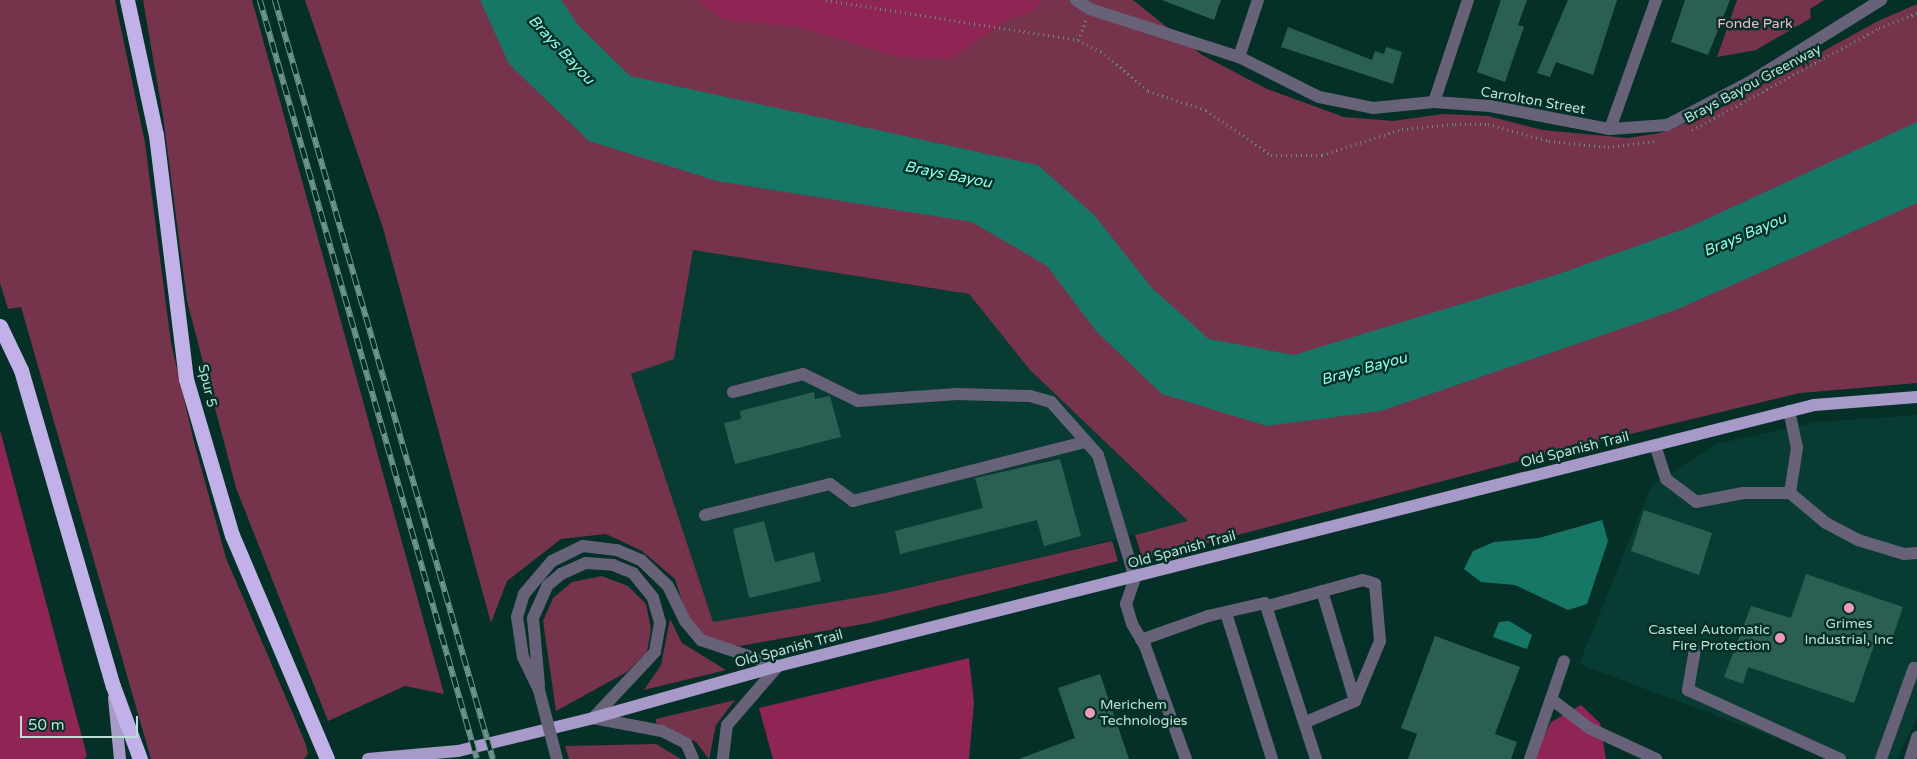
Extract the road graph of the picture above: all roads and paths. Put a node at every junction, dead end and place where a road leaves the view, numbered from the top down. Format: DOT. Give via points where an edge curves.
graph roads {
  1 [pos="127,0"];
  2 [pos="826,0"];
  3 [pos="1076,0"];
  4 [pos="1258,0"];
  5 [pos="1468,0"];
  6 [pos="1656,0"];
  7 [pos="1881,0"];
  8 [pos="1090,9"];
  9 [pos="1917,13"];
  10 [pos="1078,40"];
  11 [pos="1239,58"];
  12 [pos="1434,102"];
  13 [pos="1610,129"];
  14 [pos="1688,132"];
  15 [pos="1660,140"];
  16 [pos="0,326"];
  17 [pos="732,392"];
  18 [pos="1917,397"];
  19 [pos="1789,411"];
  20 [pos="1084,442"];
  21 [pos="1655,445"];
  22 [pos="1790,493"];
  23 [pos="705,515"];
  24 [pos="1917,553"];
  25 [pos="1135,578"];
  26 [pos="1322,591"];
  27 [pos="1268,606"];
  28 [pos="1226,613"];
  29 [pos="1141,640"];
  30 [pos="1695,649"];
  31 [pos="1564,661"];
  32 [pos="778,666"];
  33 [pos="1917,670"];
  34 [pos="113,686"];
  35 [pos="539,690"];
  36 [pos="1551,699"];
  37 [pos="1354,701"];
  38 [pos="593,718"];
  39 [pos="1306,722"];
  40 [pos="1917,737"];
  41 [pos="458,751"];
  42 [pos="120,759"];
  43 [pos="140,759"];
  44 [pos="327,759"];
  45 [pos="368,759"];
  46 [pos="443,759"];
  47 [pos="557,759"];
  48 [pos="693,759"];
  49 [pos="723,759"];
  50 [pos="1186,759"];
  51 [pos="1272,759"];
  52 [pos="1316,759"];
  53 [pos="1530,759"];
  54 [pos="1656,759"];
  55 [pos="1840,759"];
  56 [pos="1881,759"];
  57 [pos="1910,759"];
  1 -- 44 [label="highway, Spur 5 / Spur 5" via="156,135 186,379 232,535"];
  2 -- 10 [label="path"];
  3 -- 8 [label="street, Carrolton Street"];
  4 -- 11 [label="street"];
  5 -- 12 [label="street"];
  6 -- 13 [label="street"];
  7 -- 13 [label="street, Carrolton Street" via="1748,83 1666,125"];
  8 -- 10 [label="path"];
  8 -- 11 [label="street, Carrolton Street"];
  9 -- 14 [label="path, Brays Bayou Greenway" via="1879,28 1800,75"];
  10 -- 15 [label="path" via="1105,54 1148,91 1206,110 1271,155 1322,155 1402,129 1455,124 1488,124 1549,141 1608,147"];
  11 -- 12 [label="street, Carrolton Street" via="1319,98 1372,108"];
  12 -- 13 [label="street, Carrolton Street" via="1490,106"];
  16 -- 34 [label="highway" via="21,370"];
  17 -- 20 [label="street" via="803,374 858,400 957,394 1030,396 1051,402"];
  18 -- 19 [label="main road, Old Spanish Trail"];
  19 -- 21 [label="main road, Old Spanish Trail"];
  19 -- 22 [label="street" via="1797,448"];
  20 -- 23 [label="street" via="854,501 830,484"];
  20 -- 25 [label="street" via="1098,455"];
  21 -- 22 [label="street" via="1666,479 1696,502 1742,493"];
  21 -- 25 [label="main road, Old Spanish Trail"];
  22 -- 24 [label="street" via="1826,523 1858,540 1904,554"];
  25 -- 29 [label="street" via="1126,604"];
  25 -- 32 [label="main road, Old Spanish Trail"];
  26 -- 27 [label="street"];
  26 -- 37 [label="street"];
  26 -- 37 [label="street" via="1363,580 1375,584 1380,641"];
  27 -- 28 [label="street" via="1261,603"];
  27 -- 39 [label="street"];
  28 -- 29 [label="street"];
  28 -- 51 [label="street"];
  29 -- 50 [label="street"];
  30 -- 55 [label="street" via="1688,690"];
  31 -- 36 [label="street"];
  32 -- 35 [label="street" via="701,640 685,622 668,586 641,560 617,550 583,546 552,560 524,594 517,617 522,649"];
  32 -- 38 [label="main road, Old Spanish Trail"];
  32 -- 49 [label="street" via="727,724"];
  33 -- 56 [label="street" via="1914,668"];
  34 -- 42 [label="main road"];
  34 -- 43 [label="highway"];
  35 -- 38 [label="street" via="533,618 548,585 561,574 586,563 613,565 633,573 653,598 660,622 655,652"];
  35 -- 47 [label="street, bridge"];
  36 -- 53 [label="street"];
  36 -- 54 [label="street" via="1589,728"];
  37 -- 39 [label="street"];
  38 -- 41 [label="main road, Old Spanish Trail"];
  38 -- 48 [label="street" via="662,730 686,743"];
  39 -- 52 [label="street"];
  40 -- 57 [label="street"];
  41 -- 45 [label="main road, Old Spanish Trail"];
  41 -- 46 [label="main road, Old Spanish Trail"];
}
